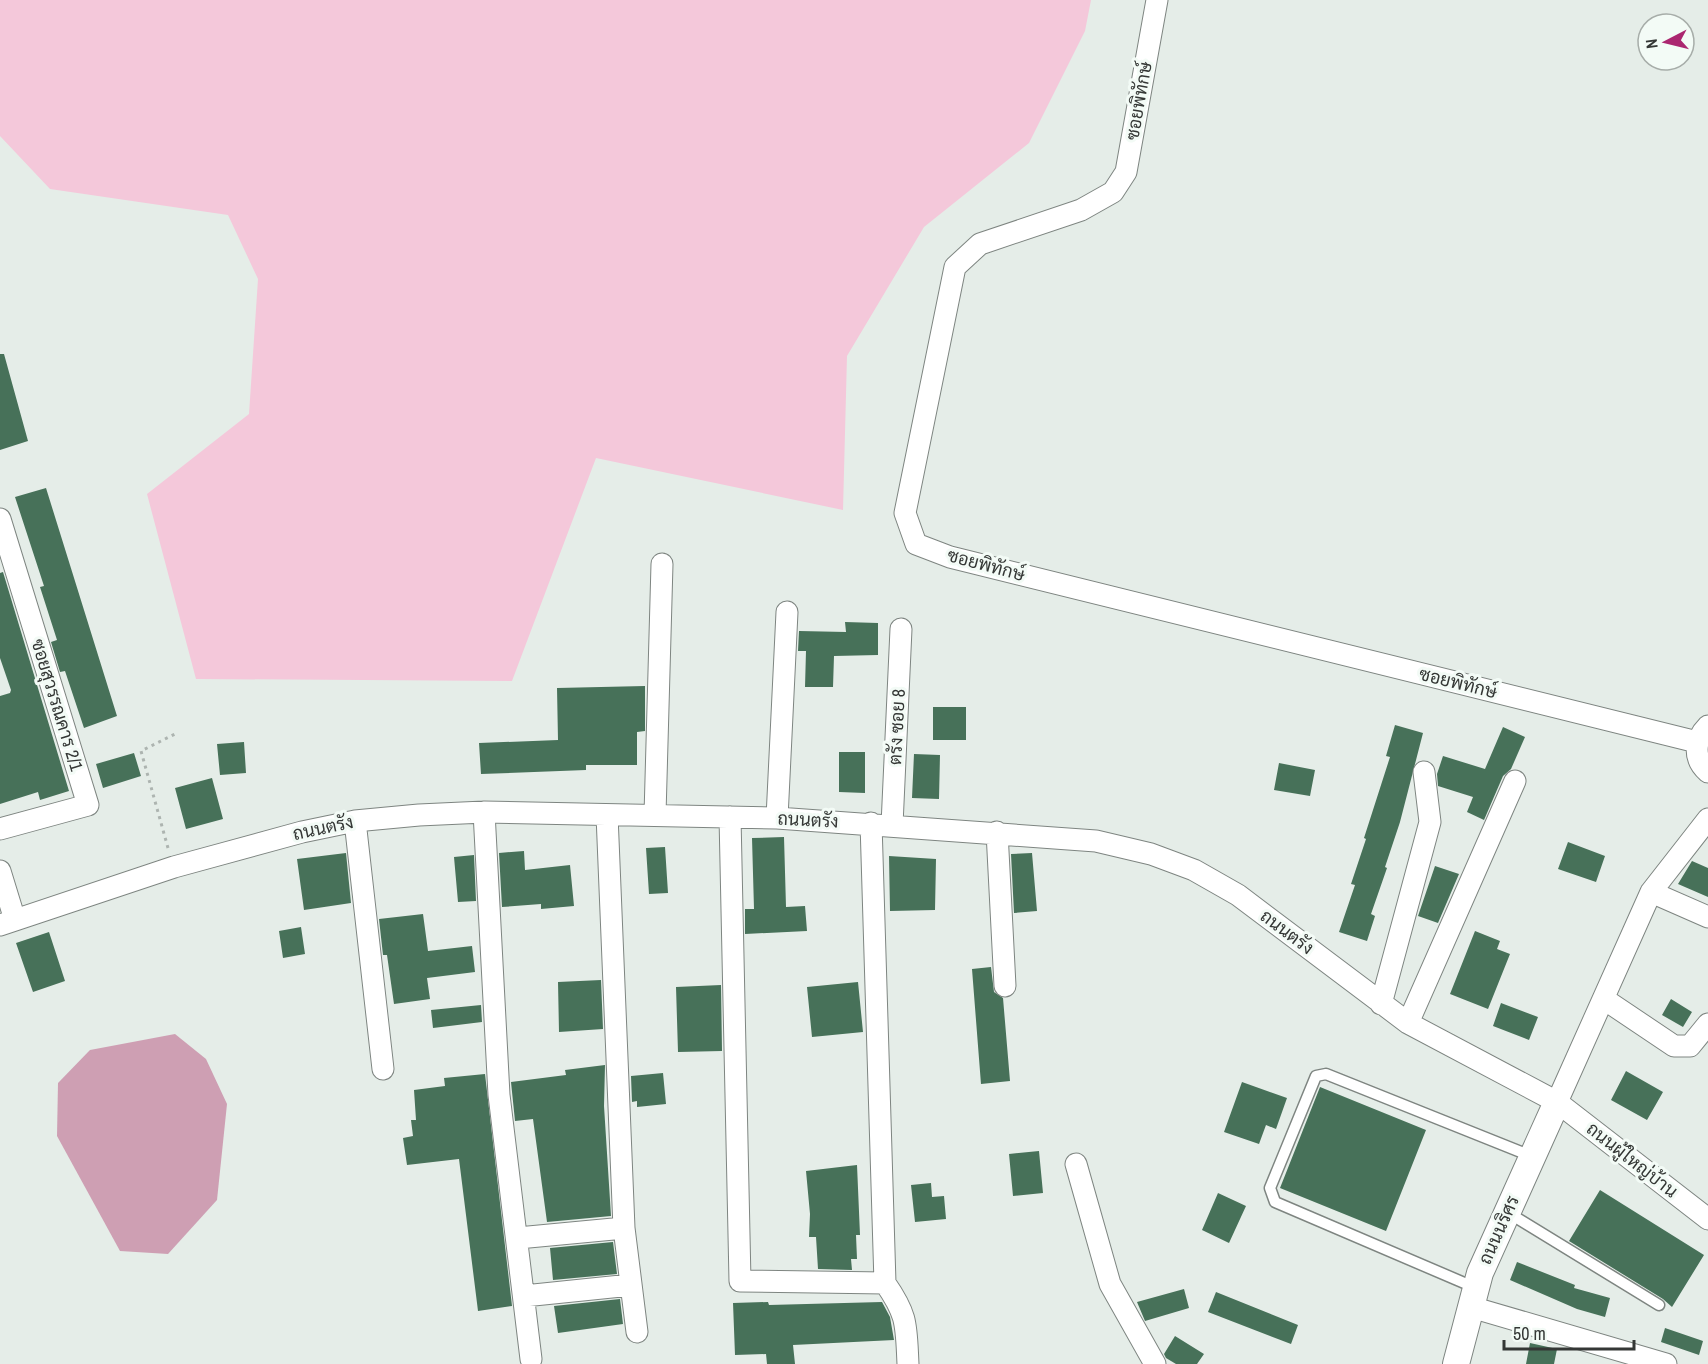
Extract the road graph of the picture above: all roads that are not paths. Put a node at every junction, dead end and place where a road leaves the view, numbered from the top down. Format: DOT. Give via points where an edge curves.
graph roads {
  1 [pos="1157,0"];
  2 [pos="0,519"];
  3 [pos="662,564"];
  4 [pos="787,612"];
  5 [pos="901,629"];
  6 [pos="1703,734"];
  7 [pos="1424,772"];
  8 [pos="1708,772"];
  9 [pos="1515,781"];
  10 [pos="484,812"];
  11 [pos="607,815"];
  12 [pos="655,815"];
  13 [pos="730,817"];
  14 [pos="777,818"];
  15 [pos="1708,819"];
  16 [pos="355,821"];
  17 [pos="882,824"];
  18 [pos="0,829"];
  19 [pos="997,832"];
  20 [pos="0,871"];
  21 [pos="1652,892"];
  22 [pos="1708,917"];
  23 [pos="7,922"];
  24 [pos="1005,986"];
  25 [pos="1604,999"];
  26 [pos="1381,1004"];
  27 [pos="1408,1023"];
  28 [pos="1708,1024"];
  29 [pos="384,1069"];
  30 [pos="1557,1102"];
  31 [pos="1531,1156"];
  32 [pos="1076,1164"];
  33 [pos="1507,1212"];
  34 [pos="1708,1218"];
  35 [pos="624,1228"];
  36 [pos="518,1238"];
  37 [pos="885,1283"];
  38 [pos="631,1285"];
  39 [pos="524,1296"];
  40 [pos="1474,1298"];
  41 [pos="1659,1305"];
  42 [pos="637,1332"];
  43 [pos="531,1359"];
  44 [pos="908,1364"];
  45 [pos="1155,1364"];
  46 [pos="1456,1364"];
  47 [pos="1666,1364"];
  1 -- 6 [label="street, ซอยพิทักษ์" via="1126,172 1113,192 1081,210 980,244 956,267 905,513 916,544 950,557"];
  2 -- 18 [label="street, ซอยสุวรรณคาร 2/1" via="88,805"];
  3 -- 12 [label="street"];
  4 -- 14 [label="street"];
  5 -- 17 [label="street, ตรัง ซอย 8"];
  6 -- 8 [label="street, ซอยพิทักษ์" via="1699,760"];
  7 -- 26 [label="street" via="1430,822"];
  9 -- 27 [label="street"];
  10 -- 11 [label="street, ถนนตรัง"];
  10 -- 16 [label="street, ถนนตรัง"];
  10 -- 36 [label="street" via="500,1095"];
  11 -- 12 [label="street, ถนนตรัง"];
  11 -- 35 [label="street"];
  12 -- 13 [label="street, ถนนตรัง"];
  13 -- 14 [label="street, ถนนตรัง"];
  13 -- 37 [label="street" via="740,1281"];
  14 -- 17 [label="street, ถนนตรัง"];
  15 -- 21 [label="street"];
  16 -- 23 [label="street, ถนนตรัง" via="174,867"];
  16 -- 29 [label="street"];
  17 -- 19 [label="street, ถนนตรัง"];
  17 -- 37 [label="street, ตรัง ซอย 8"];
  19 -- 24 [label="street"];
  19 -- 26 [label="street, ถนนตรัง" via="1096,841 1151,854 1194,870 1238,895"];
  20 -- 23 [label="street"];
  21 -- 22 [label="street"];
  21 -- 25 [label="street"];
  25 -- 28 [label="street" via="1674,1046 1690,1047"];
  25 -- 30 [label="street"];
  26 -- 27 [label="street, ถนนตรัง"];
  27 -- 30 [label="street, ถนนตรัง"];
  30 -- 31 [label="street, ถนนนริศร"];
  30 -- 34 [label="street, ถนนผู้ใหญ่บ้าน"];
  31 -- 33 [label="street, ถนนนริศร"];
  31 -- 40 [label="lane" via="1326,1074 1316,1076 1270,1188 1275,1202"];
  32 -- 45 [label="street" via="1110,1284"];
  33 -- 40 [label="street, ถนนนริศร" via="1480,1273"];
  33 -- 41 [label="lane"];
  35 -- 36 [label="street"];
  35 -- 38 [label="street"];
  36 -- 39 [label="street"];
  37 -- 44 [label="street" via="902,1307"];
  38 -- 39 [label="street"];
  38 -- 42 [label="street"];
  39 -- 43 [label="street"];
  40 -- 46 [label="street, ถนนนริศร"];
  40 -- 47 [label="street"];
}
